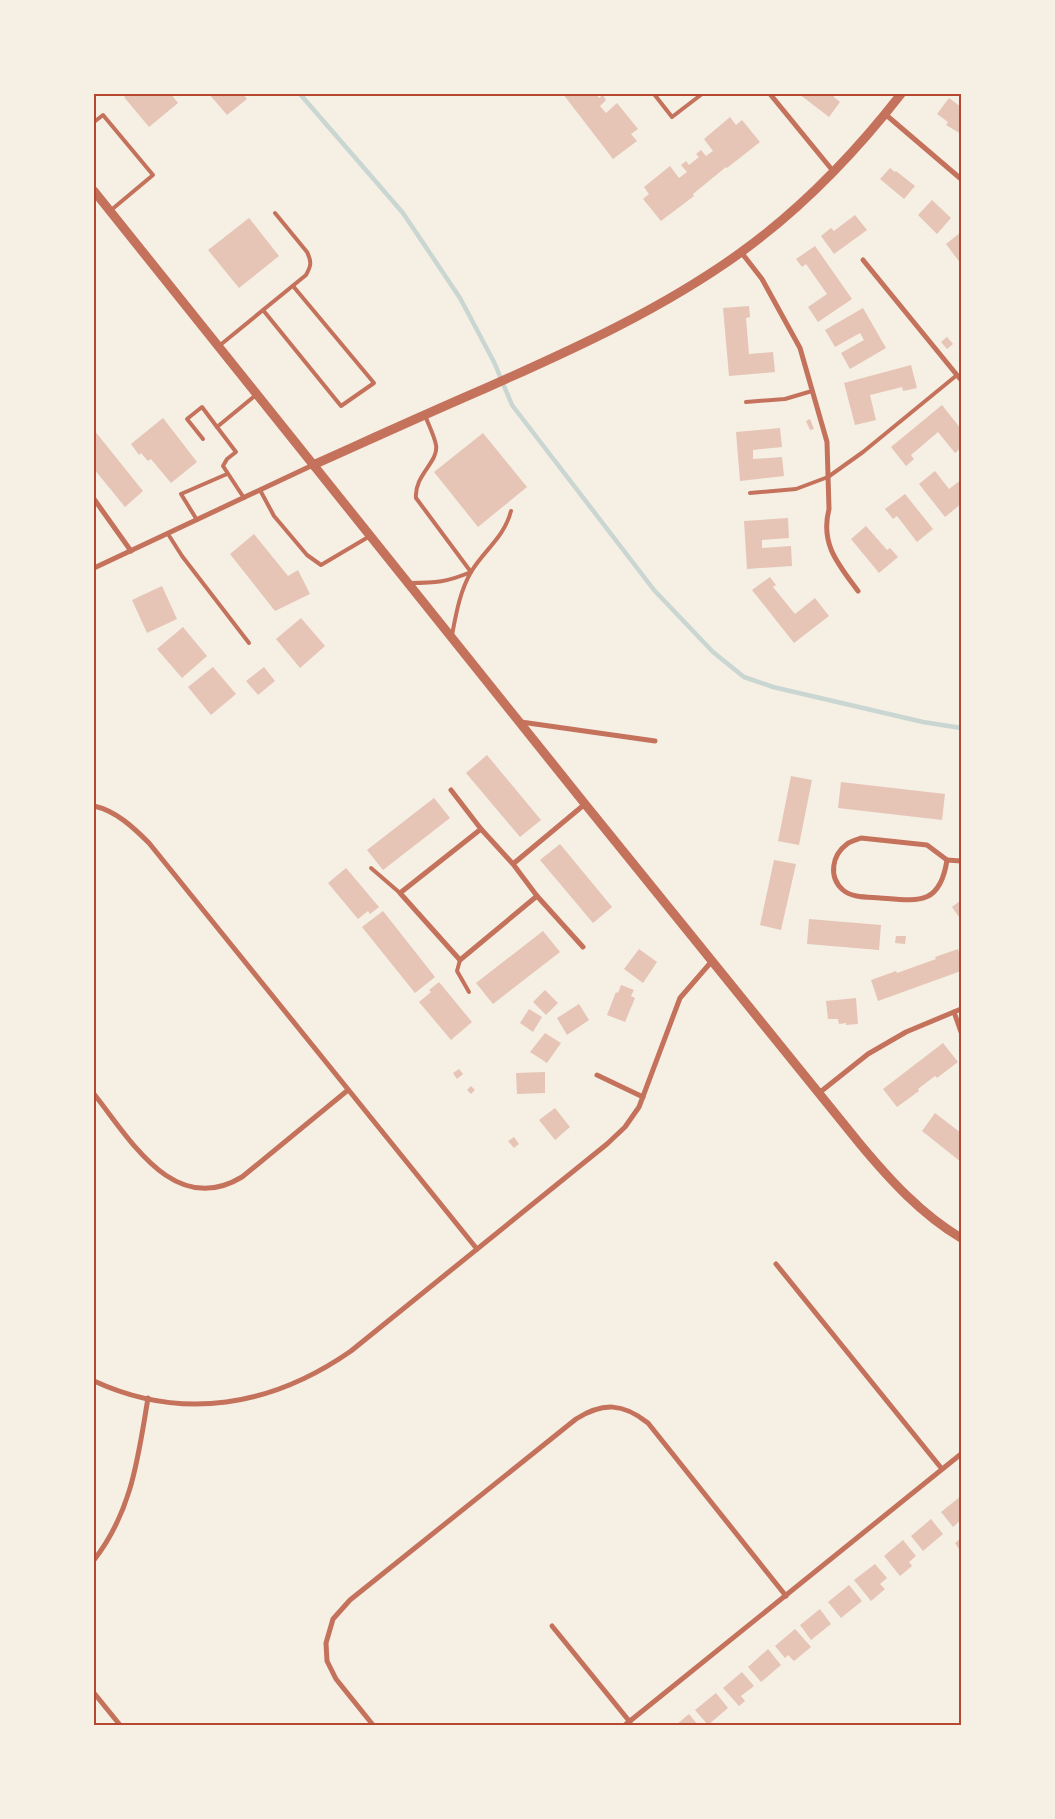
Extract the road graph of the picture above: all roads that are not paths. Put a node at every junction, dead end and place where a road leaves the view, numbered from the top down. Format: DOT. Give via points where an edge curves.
graph roads {
  1 [pos="654,94"];
  2 [pos="702,94"];
  3 [pos="770,94"];
  4 [pos="902,94"];
  5 [pos="885,114"];
  6 [pos="94,122"];
  7 [pos="833,171"];
  8 [pos="961,179"];
  9 [pos="94,191"];
  10 [pos="110,210"];
  11 [pos="275,213"];
  12 [pos="741,252"];
  13 [pos="863,260"];
  14 [pos="293,286"];
  15 [pos="263,310"];
  16 [pos="219,346"];
  17 [pos="957,375"];
  18 [pos="961,380"];
  19 [pos="812,391"];
  20 [pos="257,394"];
  21 [pos="746,402"];
  22 [pos="425,415"];
  23 [pos="217,426"];
  24 [pos="203,438"];
  25 [pos="313,465"];
  26 [pos="228,474"];
  27 [pos="828,477"];
  28 [pos="260,490"];
  29 [pos="750,493"];
  30 [pos="244,498"];
  31 [pos="94,499"];
  32 [pos="511,510"];
  33 [pos="197,520"];
  34 [pos="168,534"];
  35 [pos="370,536"];
  36 [pos="131,551"];
  37 [pos="95,565"];
  38 [pos="471,572"];
  39 [pos="409,584"];
  40 [pos="858,591"];
  41 [pos="452,638"];
  42 [pos="249,643"];
  43 [pos="521,722"];
  44 [pos="655,741"];
  45 [pos="451,790"];
  46 [pos="585,804"];
  47 [pos="96,807"];
  48 [pos="481,829"];
  49 [pos="947,860"];
  50 [pos="961,861"];
  51 [pos="513,864"];
  52 [pos="371,868"];
  53 [pos="400,892"];
  54 [pos="537,896"];
  55 [pos="583,947"];
  56 [pos="460,960"];
  57 [pos="712,961"];
  58 [pos="469,992"];
  59 [pos="961,1010"];
  60 [pos="954,1012"];
  61 [pos="961,1032"];
  62 [pos="597,1075"];
  63 [pos="348,1090"];
  64 [pos="819,1093"];
  65 [pos="94,1094"];
  66 [pos="643,1097"];
  67 [pos="961,1238"];
  68 [pos="477,1249"];
  69 [pos="776,1264"];
  70 [pos="94,1381"];
  71 [pos="148,1398"];
  72 [pos="961,1454"];
  73 [pos="942,1469"];
  74 [pos="94,1560"];
  75 [pos="786,1596"];
  76 [pos="552,1626"];
  77 [pos="94,1693"];
  78 [pos="628,1723"];
  79 [pos="120,1725"];
  80 [pos="374,1725"];
  1 -- 2 [label="lane" via="672,117"];
  3 -- 7 [label="street"];
  4 -- 5 [label="street"];
  5 -- 7 [label="street"];
  5 -- 8 [label="street"];
  6 -- 10 [label="lane" via="103,115 153,175"];
  7 -- 12 [label="street" via="793,210"];
  9 -- 10 [label="street"];
  10 -- 16 [label="street"];
  11 -- 14 [label="lane" via="311,259 306,275"];
  12 -- 19 [label="street" via="762,279 800,348"];
  12 -- 22 [label="street" via="695,283 613,330"];
  13 -- 17 [label="street"];
  14 -- 15 [label="lane"];
  14 -- 15 [label="lane" via="374,383 341,406"];
  15 -- 16 [label="lane"];
  16 -- 20 [label="street"];
  17 -- 18 [label="street"];
  17 -- 27 [label="lane"];
  19 -- 21 [label="lane" via="785,399"];
  19 -- 27 [label="street" via="827,442"];
  20 -- 23 [label="lane"];
  20 -- 25 [label="street"];
  22 -- 25 [label="street"];
  22 -- 38 [label="lane" via="436,445 436,455 415,488 416,498"];
  23 -- 24 [label="lane" via="202,407 187,419"];
  23 -- 26 [label="lane" via="236,452 223,466"];
  25 -- 28 [label="street"];
  25 -- 35 [label="street"];
  26 -- 30 [label="lane"];
  26 -- 33 [label="lane" via="182,494"];
  27 -- 29 [label="lane" via="796,489"];
  27 -- 40 [label="street" via="827,543 838,565"];
  28 -- 30 [label="street"];
  28 -- 35 [label="lane" via="274,516 307,555 321,565"];
  30 -- 33 [label="street"];
  31 -- 36 [label="street"];
  32 -- 38 [label="lane" via="497,540"];
  33 -- 34 [label="street"];
  34 -- 36 [label="street"];
  34 -- 42 [label="lane"];
  35 -- 39 [label="street"];
  36 -- 37 [label="street"];
  38 -- 39 [label="lane" via="450,581"];
  38 -- 41 [label="lane" via="459,601"];
  39 -- 41 [label="street"];
  41 -- 43 [label="street"];
  43 -- 44 [label="street"];
  43 -- 46 [label="street"];
  45 -- 48 [label="street"];
  46 -- 51 [label="street"];
  46 -- 57 [label="street"];
  47 -- 63 [label="street" via="117,816 149,843"];
  48 -- 51 [label="street"];
  48 -- 53 [label="street"];
  49 -- 49 [label="street" via="939,886 929,896 916,900 857,896 844,891 835,879 833,864 838,852 861,838 927,845"];
  49 -- 50 [label="street"];
  51 -- 54 [label="street"];
  52 -- 53 [label="lane"];
  53 -- 56 [label="street"];
  54 -- 55 [label="street"];
  54 -- 56 [label="street"];
  56 -- 58 [label="lane" via="457,972"];
  57 -- 64 [label="street"];
  57 -- 66 [label="street" via="680,998"];
  59 -- 60 [label="street"];
  60 -- 61 [label="street"];
  60 -- 64 [label="street" via="906,1032 868,1054"];
  62 -- 66 [label="street"];
  63 -- 65 [label="street" via="242,1177 222,1186 200,1188 184,1186 159,1172"];
  63 -- 68 [label="street"];
  64 -- 67 [label="street" via="895,1184 935,1220"];
  66 -- 68 [label="street" via="625,1127 608,1144"];
  68 -- 71 [label="street" via="351,1350 305,1379 255,1397 226,1402 201,1404"];
  69 -- 73 [label="street"];
  70 -- 71 [label="street"];
  71 -- 74 [label="street" via="138,1462 122,1514 108,1542"];
  72 -- 73 [label="street"];
  73 -- 75 [label="street"];
  75 -- 78 [label="street"];
  75 -- 80 [label="street" via="648,1423 625,1409 599,1408 576,1419 350,1600 333,1619 326,1643 327,1662"];
  76 -- 78 [label="street"];
  77 -- 79 [label="street"];
}
